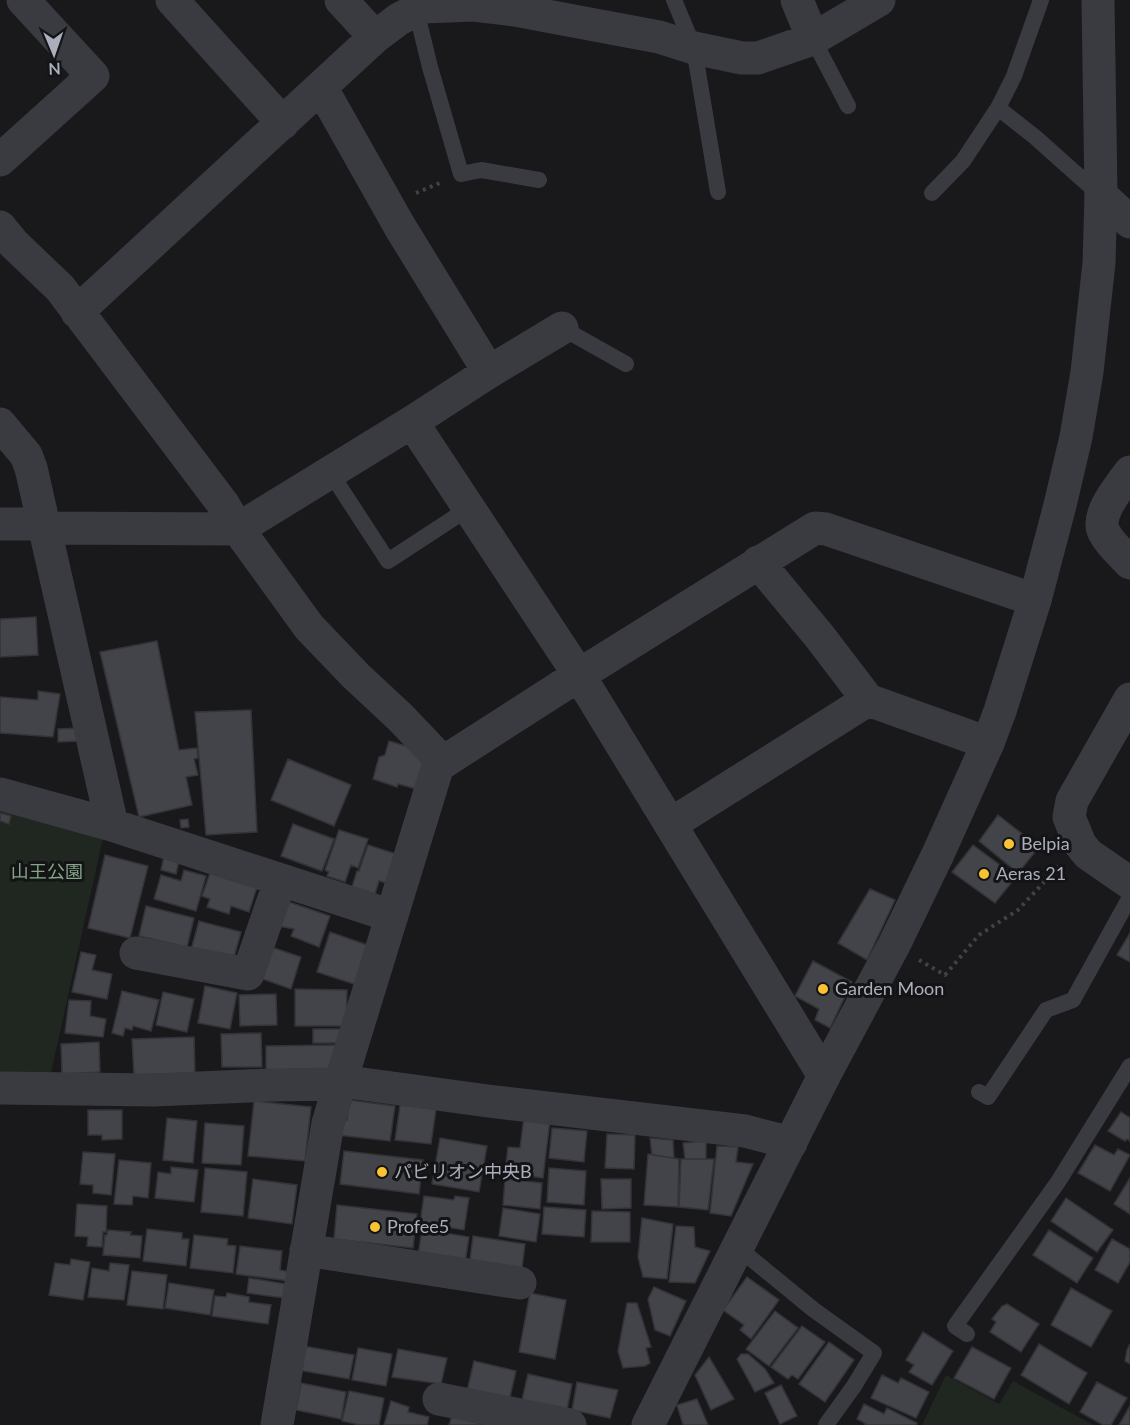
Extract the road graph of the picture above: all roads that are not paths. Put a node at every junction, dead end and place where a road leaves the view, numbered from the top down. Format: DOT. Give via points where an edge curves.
graph roads {
  1 [pos="23,0"];
  2 [pos="172,0"];
  3 [pos="341,0"];
  4 [pos="674,0"];
  5 [pos="797,0"];
  6 [pos="879,0"];
  7 [pos="1041,0"];
  8 [pos="1098,0"];
  9 [pos="416,10"];
  10 [pos="375,37"];
  11 [pos="813,39"];
  12 [pos="694,48"];
  13 [pos="321,87"];
  14 [pos="848,106"];
  15 [pos="998,108"];
  16 [pos="283,123"];
  17 [pos="0,160"];
  18 [pos="539,180"];
  19 [pos="718,192"];
  20 [pos="932,193"];
  21 [pos="1101,195"];
  22 [pos="1130,222"];
  23 [pos="0,227"];
  24 [pos="77,312"];
  25 [pos="562,328"];
  26 [pos="626,364"];
  27 [pos="489,372"];
  28 [pos="412,422"];
  29 [pos="0,424"];
  30 [pos="330,472"];
  31 [pos="1130,472"];
  32 [pos="469,508"];
  33 [pos="0,524"];
  34 [pos="44,526"];
  35 [pos="238,529"];
  36 [pos="758,562"];
  37 [pos="1130,563"];
  38 [pos="1035,600"];
  39 [pos="579,675"];
  40 [pos="1130,699"];
  41 [pos="868,700"];
  42 [pos="988,743"];
  43 [pos="439,765"];
  44 [pos="0,794"];
  45 [pos="671,824"];
  46 [pos="112,825"];
  47 [pos="280,881"];
  48 [pos="1130,883"];
  49 [pos="1130,897"];
  50 [pos="392,916"];
  51 [pos="136,953"];
  52 [pos="1130,1066"];
  53 [pos="824,1076"];
  54 [pos="341,1083"];
  55 [pos="0,1088"];
  56 [pos="979,1092"];
  57 [pos="790,1143"];
  58 [pos="737,1247"];
  59 [pos="306,1250"];
  60 [pos="520,1283"];
  61 [pos="967,1335"];
  62 [pos="439,1399"];
  63 [pos="277,1425"];
  64 [pos="570,1425"];
  65 [pos="648,1425"];
  66 [pos="826,1425"];
  1 -- 17 [label="street" via="93,76"];
  2 -- 16 [label="street"];
  3 -- 10 [label="street"];
  4 -- 12 [label="lane"];
  5 -- 11 [label="street"];
  6 -- 11 [label="street"];
  7 -- 15 [label="lane" via="1014,76"];
  8 -- 21 [label="street"];
  9 -- 10 [label="street"];
  9 -- 12 [label="street" via="474,5 515,10 649,35"];
  9 -- 18 [label="lane" via="461,174 481,170"];
  10 -- 13 [label="street"];
  11 -- 12 [label="street" via="758,58"];
  11 -- 14 [label="lane"];
  12 -- 19 [label="lane"];
  13 -- 16 [label="street"];
  13 -- 27 [label="street" via="400,227"];
  15 -- 20 [label="lane" via="963,161"];
  15 -- 21 [label="lane"];
  16 -- 24 [label="street"];
  21 -- 22 [label="street"];
  21 -- 38 [label="street" via="1100,263 1087,372 1076,437"];
  23 -- 24 [label="street" via="60,288"];
  24 -- 35 [label="street"];
  25 -- 26 [label="lane"];
  25 -- 27 [label="street"];
  27 -- 28 [label="street"];
  28 -- 30 [label="street"];
  28 -- 32 [label="street"];
  29 -- 34 [label="street" via="32,468"];
  30 -- 32 [label="lane" via="388,561"];
  30 -- 35 [label="street"];
  31 -- 37 [label="street" via="1104,511 1102,521 1103,533"];
  32 -- 39 [label="street"];
  33 -- 34 [label="street"];
  34 -- 35 [label="street"];
  34 -- 46 [label="street"];
  35 -- 43 [label="street" via="309,627 441,759"];
  36 -- 38 [label="street" via="815,528 826,529"];
  36 -- 39 [label="street"];
  36 -- 41 [label="street"];
  38 -- 42 [label="street"];
  39 -- 43 [label="street"];
  39 -- 45 [label="street"];
  40 -- 48 [label="street" via="1072,801 1069,817 1088,854"];
  41 -- 42 [label="street"];
  41 -- 45 [label="street"];
  42 -- 53 [label="street" via="894,945"];
  43 -- 50 [label="street" via="417,824"];
  44 -- 46 [label="street"];
  45 -- 53 [label="street"];
  46 -- 47 [label="street"];
  47 -- 50 [label="street"];
  47 -- 51 [label="street" via="248,974"];
  49 -- 56 [label="lane" via="1073,1000 1046,1010 988,1097"];
  50 -- 54 [label="street"];
  52 -- 61 [label="lane" via="1058,1182 955,1326"];
  53 -- 57 [label="street"];
  54 -- 55 [label="street" via="153,1090"];
  54 -- 57 [label="street" via="745,1131"];
  54 -- 59 [label="street" via="327,1123"];
  57 -- 58 [label="street"];
  58 -- 65 [label="street"];
  58 -- 66 [label="lane" via="874,1353"];
  59 -- 60 [label="street"];
  59 -- 63 [label="street"];
  62 -- 64 [label="street"];
}
